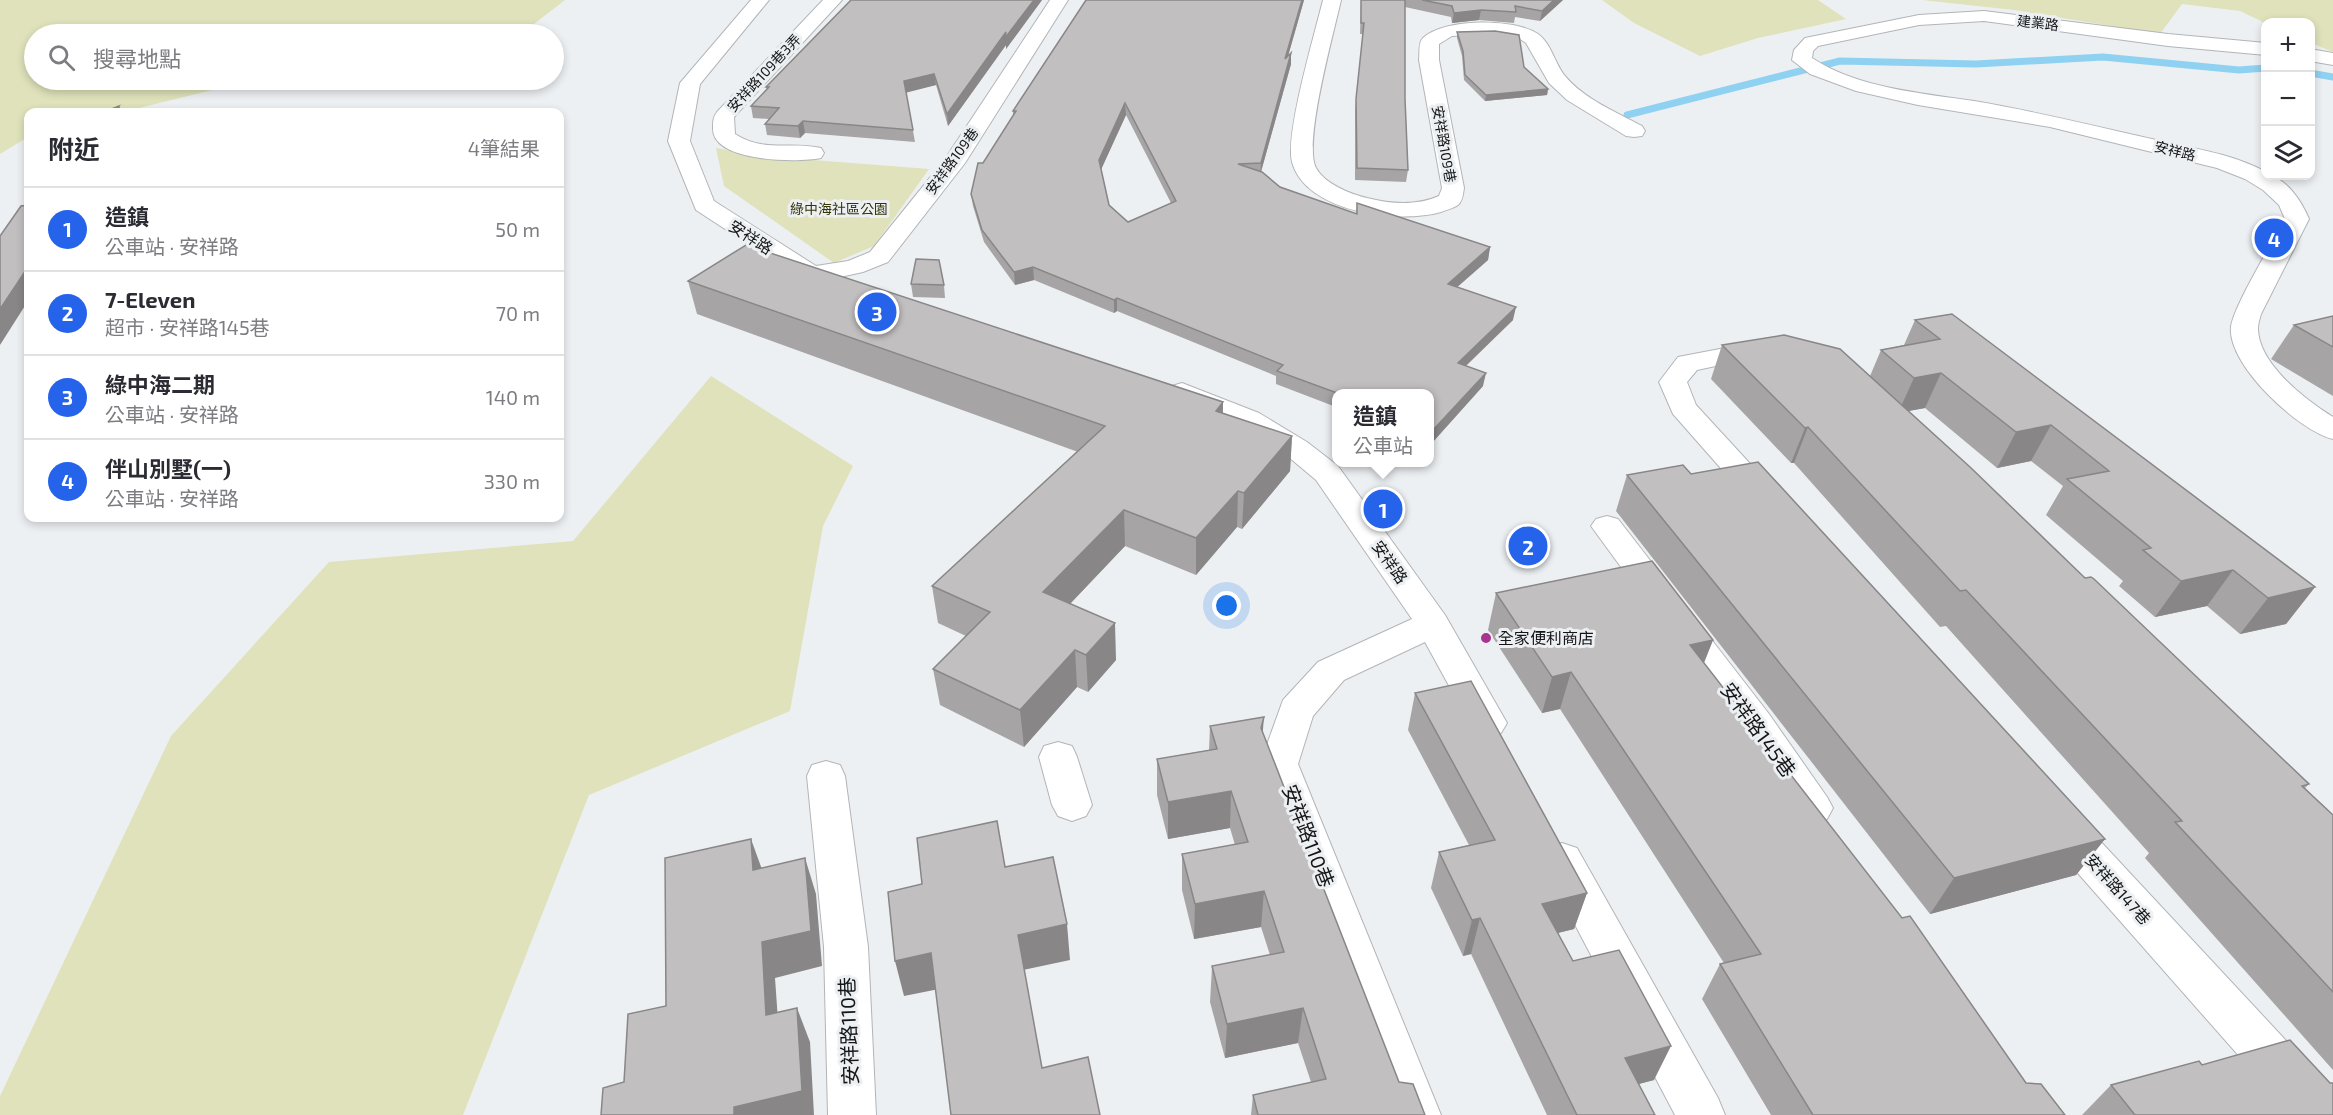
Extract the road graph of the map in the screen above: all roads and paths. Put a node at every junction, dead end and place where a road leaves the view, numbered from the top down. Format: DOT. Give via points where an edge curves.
graph roads {
  1 [pos="760,0"];
  2 [pos="833,0"];
  3 [pos="1059,0"];
  4 [pos="1332,0"];
  5 [pos="1812,42"];
  6 [pos="2261,49"];
  7 [pos="2315,56"];
  8 [pos="2333,59"];
  9 [pos="1634,131"];
  10 [pos="813,153"];
  11 [pos="809,275"];
  12 [pos="852,295"];
  13 [pos="1790,361"];
  14 [pos="1156,381"];
  15 [pos="2333,430"];
  16 [pos="1607,526"];
  17 [pos="1790,526"];
  18 [pos="1433,624"];
  19 [pos="1504,753"];
  20 [pos="1058,757"];
  21 [pos="826,776"];
  22 [pos="2036,799"];
  23 [pos="1072,805"];
  24 [pos="1549,835"];
  25 [pos="1837,842"];
  26 [pos="852,1115"];
  27 [pos="1417,1115"];
  28 [pos="1701,1115"];
  29 [pos="2323,1115"];
  1 -- 11 [label="street, 安祥路" via="690,83 679,141 704,205"];
  2 -- 10 [label="street, 安祥路109巷3弄" via="724,116 724,137 738,146 768,154"];
  3 -- 11 [label="street, 安祥路109巷" via="954,163 879,257 854,267"];
  4 -- 9 [label="street, 安祥路109巷" via="1303,134 1302,160 1318,185 1352,203 1391,211 1414,210 1450,200 1453,188 1429,60 1430,42 1447,31 1494,28 1526,35 1534,40 1556,79 1574,96"];
  5 -- 6 [label="street, 建業路" via="1919,20 1984,16"];
  5 -- 15 [label="street, 安祥路" via="1804,50 1802,60 1836,78 1917,99 1996,111 2185,153 2232,166 2267,182 2292,204 2297,219 2248,314 2244,330 2253,355 2277,388"];
  7 -- 8 [label="street"];
  11 -- 12 [label="street, 安祥路"];
  13 -- 17 [label="street" via="1760,355 1725,356 1688,363 1672,382 1683,408"];
  14 -- 18 [label="street, 安祥路" via="1249,419 1327,473"];
  16 -- 25 [label="street, 安祥路145巷" via="1756,724"];
  18 -- 19 [label="street, 安祥路"];
  18 -- 27 [label="street, 安祥路110巷" via="1331,671 1296,710 1279,764"];
  20 -- 23 [label="street"];
  21 -- 26 [label="street, 安祥路110巷" via="846,947"];
  22 -- 29 [label="street, 安祥路147巷"];
  24 -- 28 [label="street"];
}
